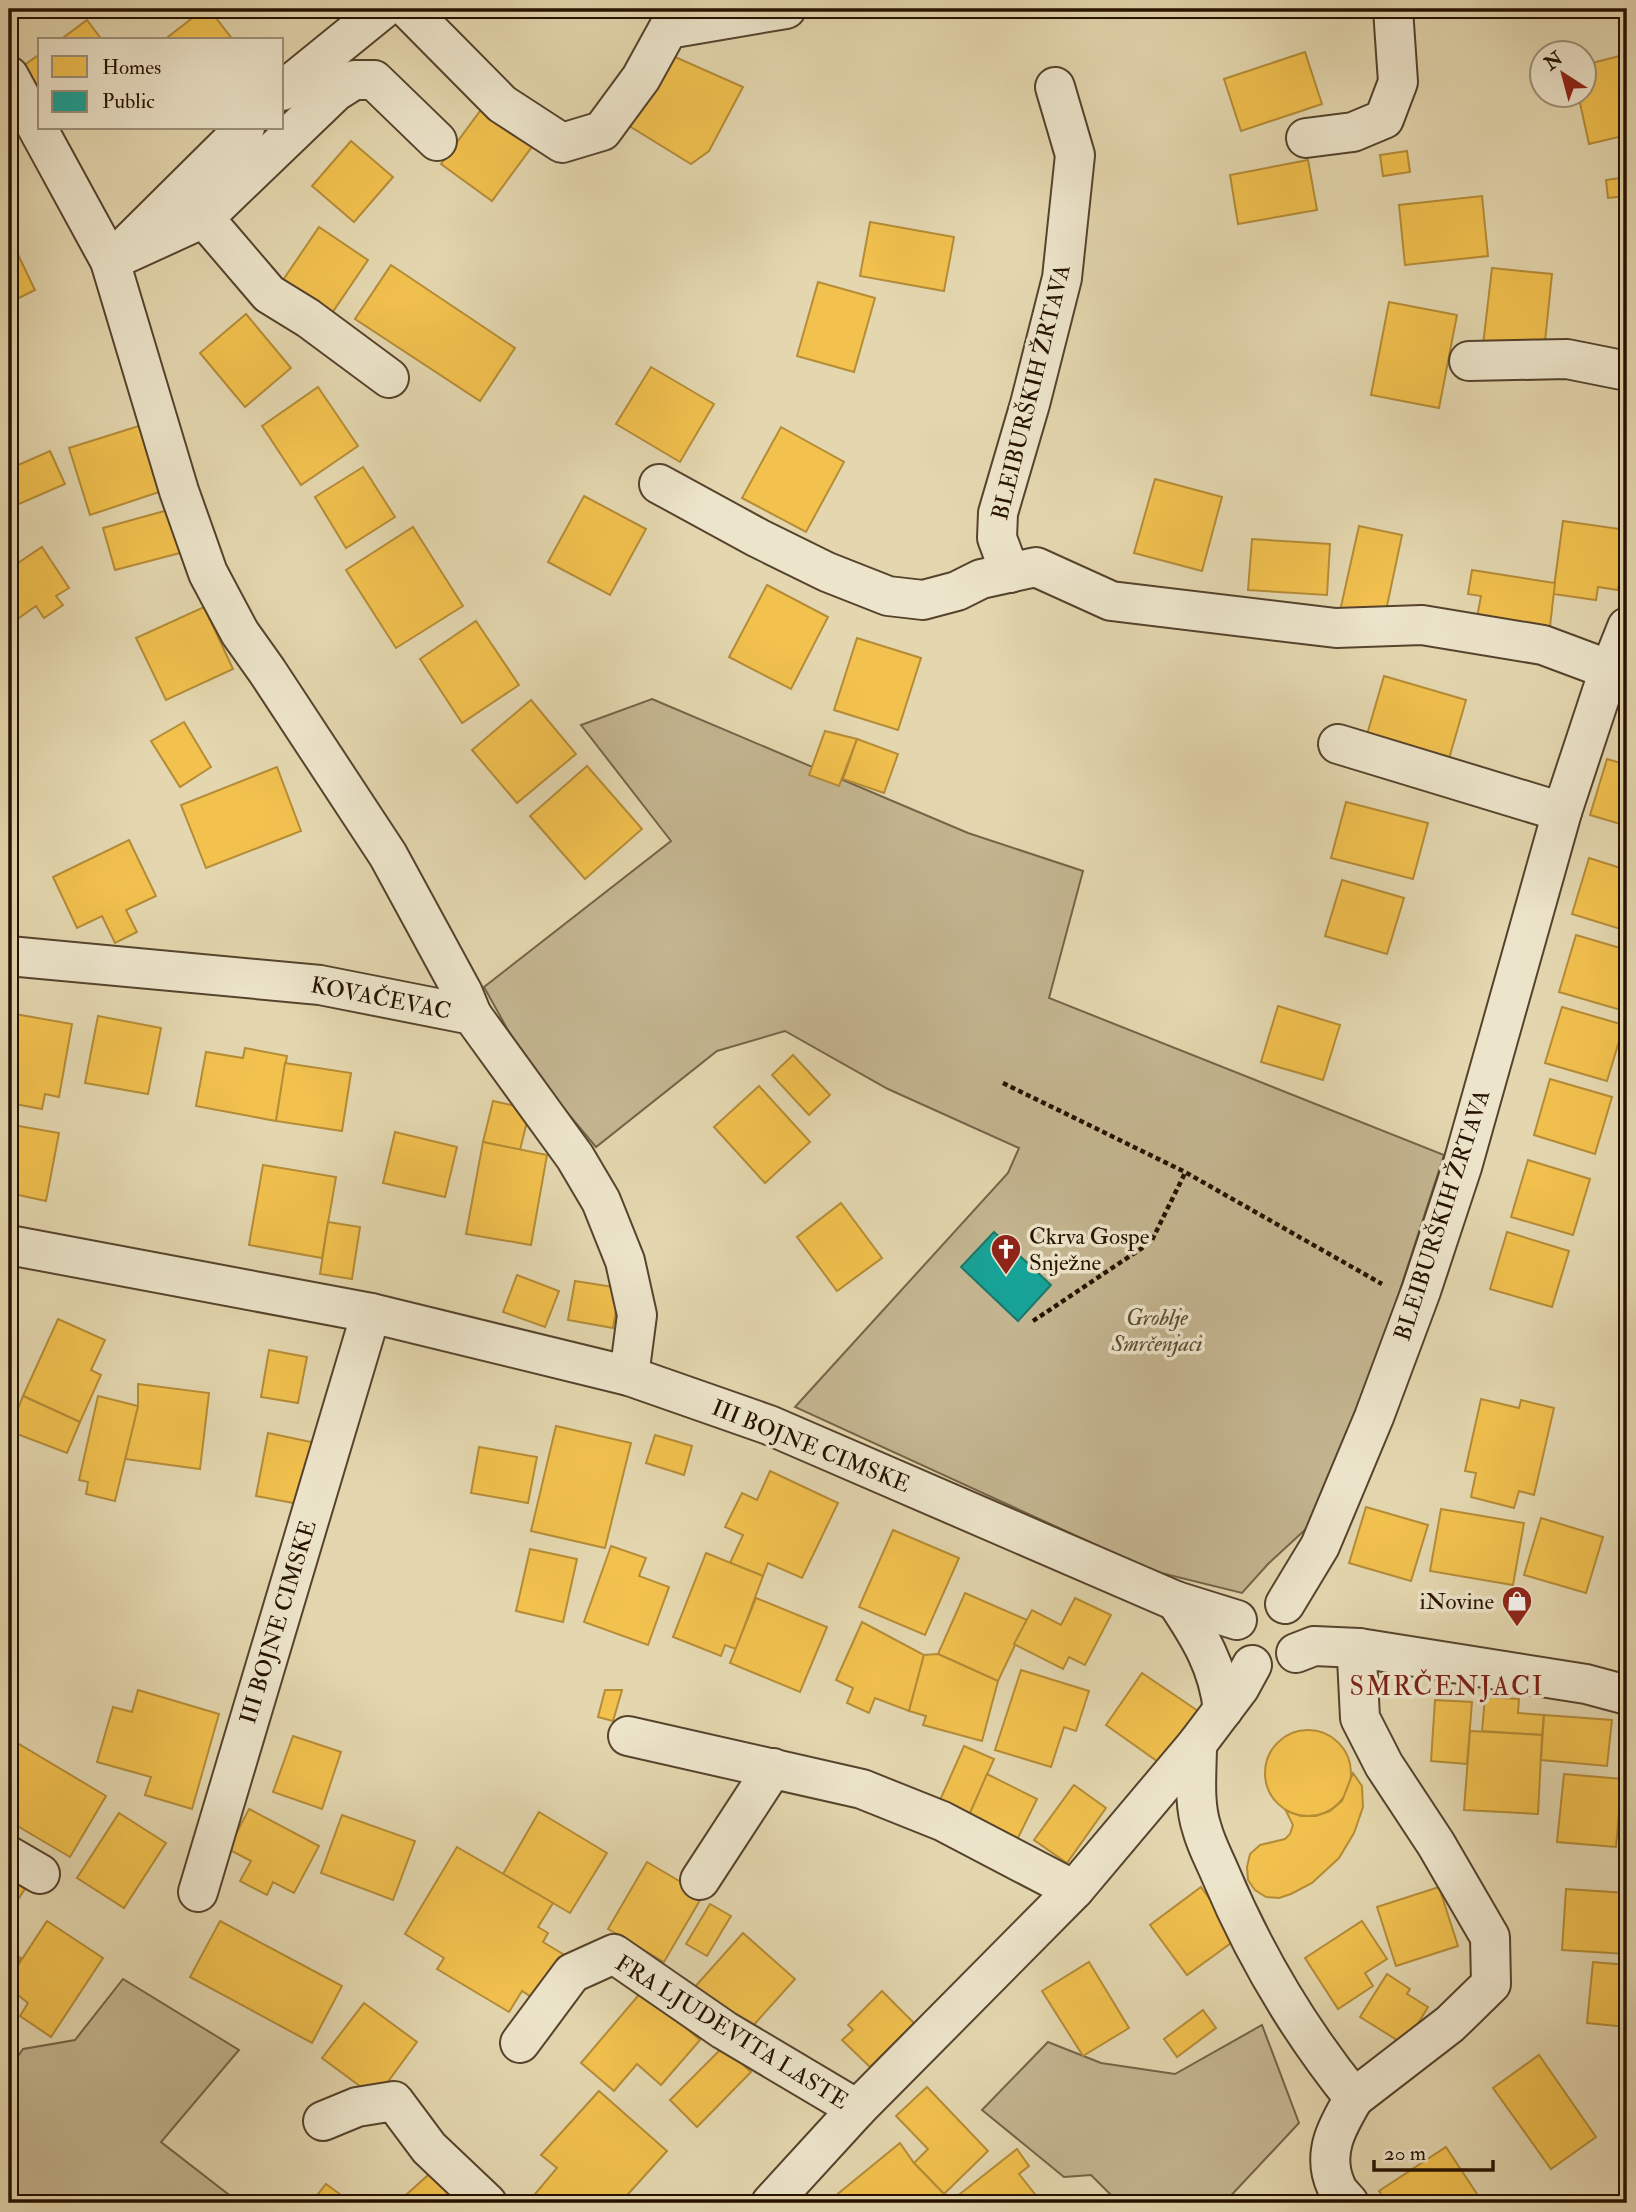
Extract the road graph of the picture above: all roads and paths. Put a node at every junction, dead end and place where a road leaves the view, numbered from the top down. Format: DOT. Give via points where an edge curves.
graph roads {
  1 [pos="383,9"];
  2 [pos="408,9"];
  3 [pos="786,9"];
  4 [pos="1393,9"];
  5 [pos="9,76"];
  6 [pos="1055,87"];
  7 [pos="284,90"];
  8 [pos="38,129"];
  9 [pos="38,130"];
  10 [pos="244,130"];
  11 [pos="1306,138"];
  12 [pos="437,141"];
  13 [pos="204,218"];
  14 [pos="110,261"];
  15 [pos="1469,361"];
  16 [pos="1627,371"];
  17 [pos="389,379"];
  18 [pos="659,484"];
  19 [pos="1010,573"];
  20 [pos="1627,627"];
  21 [pos="1610,670"];
  22 [pos="1338,744"];
  23 [pos="1562,812"];
  24 [pos="9,956"];
  25 [pos="472,1015"];
  26 [pos="1003,1083"];
  27 [pos="1185,1172"];
  28 [pos="9,1245"];
  29 [pos="1415,1305"];
  30 [pos="371,1313"];
  31 [pos="1033,1321"];
  32 [pos="629,1376"];
  33 [pos="1176,1601"];
  34 [pos="1237,1620"];
  35 [pos="1293,1625"];
  36 [pos="1359,1648"];
  37 [pos="1252,1665"];
  38 [pos="1627,1676"];
  39 [pos="1627,1695"];
  40 [pos="1223,1710"];
  41 [pos="628,1736"];
  42 [pos="773,1768"];
  43 [pos="1181,1788"];
  44 [pos="700,1880"];
  45 [pos="1074,1890"];
  46 [pos="198,1892"];
  47 [pos="520,2043"];
  48 [pos="1354,2098"];
  49 [pos="857,2109"];
  50 [pos="323,2121"];
  51 [pos="487,2203"];
  52 [pos="771,2203"];
  53 [pos="1349,2203"];
  1 -- 7 [label="street"];
  2 -- 3 [label="street" via="502,104 562,143 602,131 641,78 668,29"];
  4 -- 11 [label="street" via="1398,82 1384,119 1353,132"];
  5 -- 8 [label="street"];
  6 -- 19 [label="street, BLEIBURŠKIH ŽRTAVA" via="1075,155 1062,278 998,513 997,538"];
  9 -- 14 [label="street"];
  10 -- 14 [label="street"];
  12 -- 13 [label="street" via="374,80 354,80 335,92"];
  13 -- 14 [label="street"];
  13 -- 17 [label="street" via="269,294"];
  14 -- 25 [label="street" via="208,573 240,633 388,855"];
  15 -- 16 [label="street" via="1567,359"];
  18 -- 19 [label="street" via="827,572 888,596 923,600"];
  19 -- 21 [label="street" via="1036,567 1111,601 1336,628 1422,625 1543,645"];
  20 -- 21 [label="street, BLEIBURŠKIH ŽRTAVA"];
  21 -- 23 [label="street, BLEIBURŠKIH ŽRTAVA"];
  22 -- 23 [label="street"];
  23 -- 29 [label="street, BLEIBURŠKIH ŽRTAVA" via="1462,1167"];
  24 -- 25 [label="street, KOVAČEVAC" via="320,985"];
  25 -- 32 [label="street, KOVAČEVAC" via="575,1157 601,1201 625,1261 637,1315"];
  26 -- 27 [label="path"];
  27 -- 29 [label="path"];
  27 -- 31 [label="path" via="1151,1242"];
  28 -- 30 [label="street, III BOJNE CIMSKE"];
  29 -- 35 [label="street, BLEIBURŠKIH ŽRTAVA"];
  30 -- 32 [label="street, III BOJNE CIMSKE"];
  30 -- 46 [label="street, III BOJNE CIMSKE"];
  32 -- 33 [label="street, III BOJNE CIMSKE" via="769,1425"];
  33 -- 34 [label="street, III BOJNE CIMSKE"];
  33 -- 40 [label="street" via="1203,1642 1220,1684"];
  34 -- 35 [label="street" via="1243,1610 1264,1600 1275,1601"];
  34 -- 37 [label="street" via="1237,1650"];
  35 -- 36 [label="street" via="1314,1646"];
  35 -- 37 [label="street" via="1281,1666"];
  35 -- 38 [label="street"];
  36 -- 39 [label="street" via="1586,1684"];
  36 -- 48 [label="street" via="1360,1718 1490,1937 1491,1984 1450,2024"];
  37 -- 40 [label="street, FRA LJUDEVITA LASTE"];
  40 -- 43 [label="street, FRA LJUDEVITA LASTE" via="1197,1744"];
  41 -- 42 [label="street"];
  42 -- 44 [label="street"];
  42 -- 45 [label="street" via="862,1789 942,1821"];
  43 -- 45 [label="street, FRA LJUDEVITA LASTE"];
  43 -- 48 [label="street" via="1197,1805 1202,1829 1242,1926 1280,1993"];
  45 -- 49 [label="street, FRA LJUDEVITA LASTE"];
  47 -- 49 [label="street, FRA LJUDEVITA LASTE" via="572,1973 614,1954 723,2030"];
  48 -- 53 [label="street" via="1336,2128 1329,2156 1336,2186"];
  49 -- 52 [label="street, FRA LJUDEVITA LASTE"];
  50 -- 51 [label="street" via="357,2107 394,2101 429,2148"];
}
